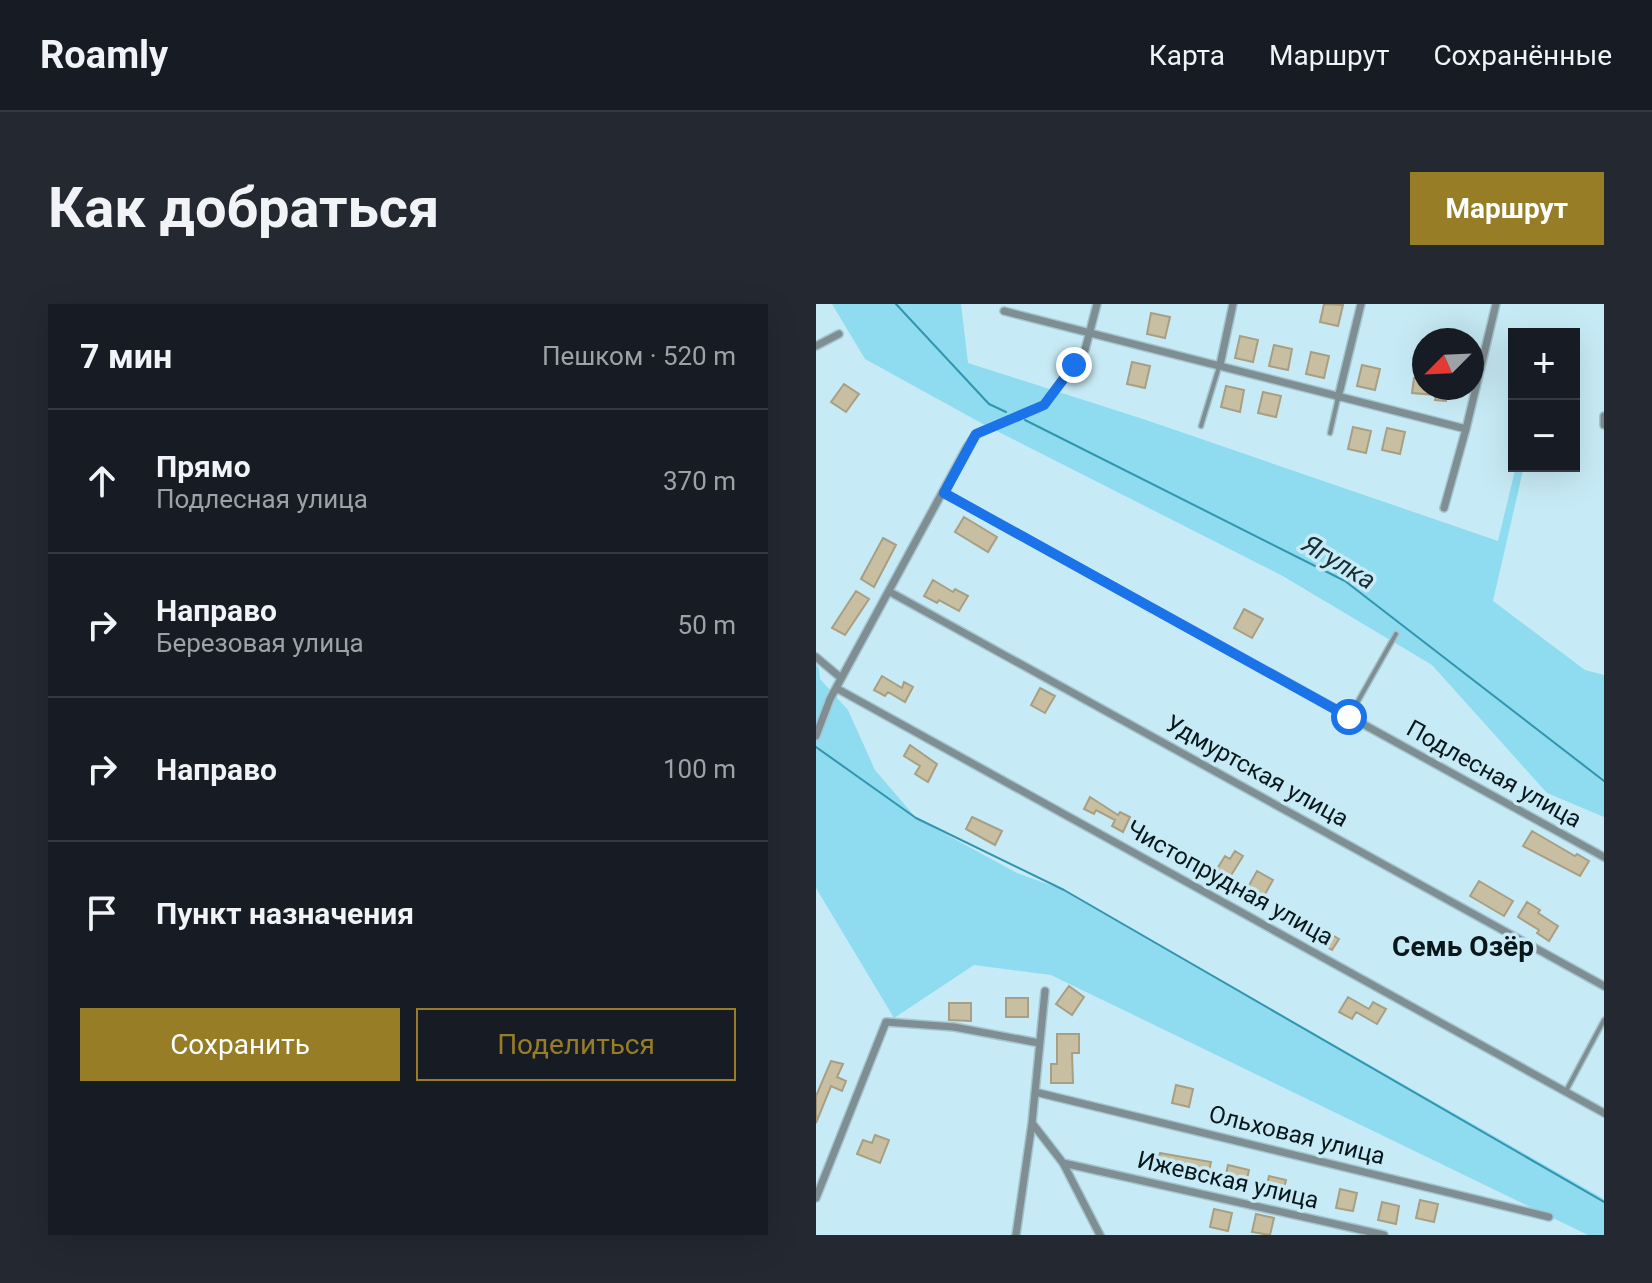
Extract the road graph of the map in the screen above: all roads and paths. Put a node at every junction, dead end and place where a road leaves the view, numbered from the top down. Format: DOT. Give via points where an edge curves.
graph roads {
  1 [pos="1097,304"];
  2 [pos="1233,304"];
  3 [pos="1361,304"];
  4 [pos="1496,304"];
  5 [pos="1004,311"];
  6 [pos="839,334"];
  7 [pos="1089,334"];
  8 [pos="816,346"];
  9 [pos="1220,365"];
  10 [pos="1338,398"];
  11 [pos="1604,416"];
  12 [pos="1604,425"];
  13 [pos="1201,426"];
  14 [pos="1466,429"];
  15 [pos="1330,433"];
  16 [pos="944,493"];
  17 [pos="1444,508"];
  18 [pos="890,592"];
  19 [pos="1396,634"];
  20 [pos="816,657"];
  21 [pos="841,678"];
  22 [pos="836,688"];
  23 [pos="1349,717"];
  24 [pos="816,736"];
  25 [pos="1604,857"];
  26 [pos="1604,986"];
  27 [pos="1045,991"];
  28 [pos="1604,1020"];
  29 [pos="1039,1043"];
  30 [pos="1566,1091"];
  31 [pos="1035,1092"];
  32 [pos="1604,1113"];
  33 [pos="1032,1123"];
  34 [pos="1063,1163"];
  35 [pos="816,1198"];
  36 [pos="1549,1217"];
  37 [pos="1016,1235"];
  38 [pos="1100,1235"];
  39 [pos="1384,1235"];
  1 -- 7 [label="street"];
  2 -- 9 [label="street"];
  3 -- 10 [label="street"];
  4 -- 14 [label="street"];
  5 -- 7 [label="street"];
  6 -- 8 [label="street"];
  7 -- 9 [label="street"];
  7 -- 16 [label="street" via="1085,350 1044,405 976,434"];
  9 -- 10 [label="street"];
  9 -- 13 [label="lane"];
  10 -- 14 [label="street"];
  10 -- 15 [label="lane"];
  11 -- 12 [label="street"];
  14 -- 17 [label="street"];
  16 -- 18 [label="street"];
  16 -- 23 [label="street, Подлесная улица"];
  18 -- 21 [label="street"];
  18 -- 26 [label="street, Удмуртская улица"];
  19 -- 23 [label="lane"];
  20 -- 21 [label="street"];
  21 -- 22 [label="street"];
  22 -- 24 [label="street"];
  22 -- 30 [label="street, Чистопрудная улица"];
  23 -- 25 [label="street, Подлесная улица"];
  27 -- 29 [label="street"];
  28 -- 30 [label="lane"];
  29 -- 31 [label="street"];
  29 -- 35 [label="street" via="954,1027 886,1022"];
  30 -- 32 [label="street, Чистопрудная улица"];
  31 -- 33 [label="street"];
  31 -- 36 [label="street, Ольховая улица"];
  33 -- 34 [label="street"];
  33 -- 37 [label="street"];
  34 -- 38 [label="street"];
  34 -- 39 [label="street, Ижевская улица"];
}
